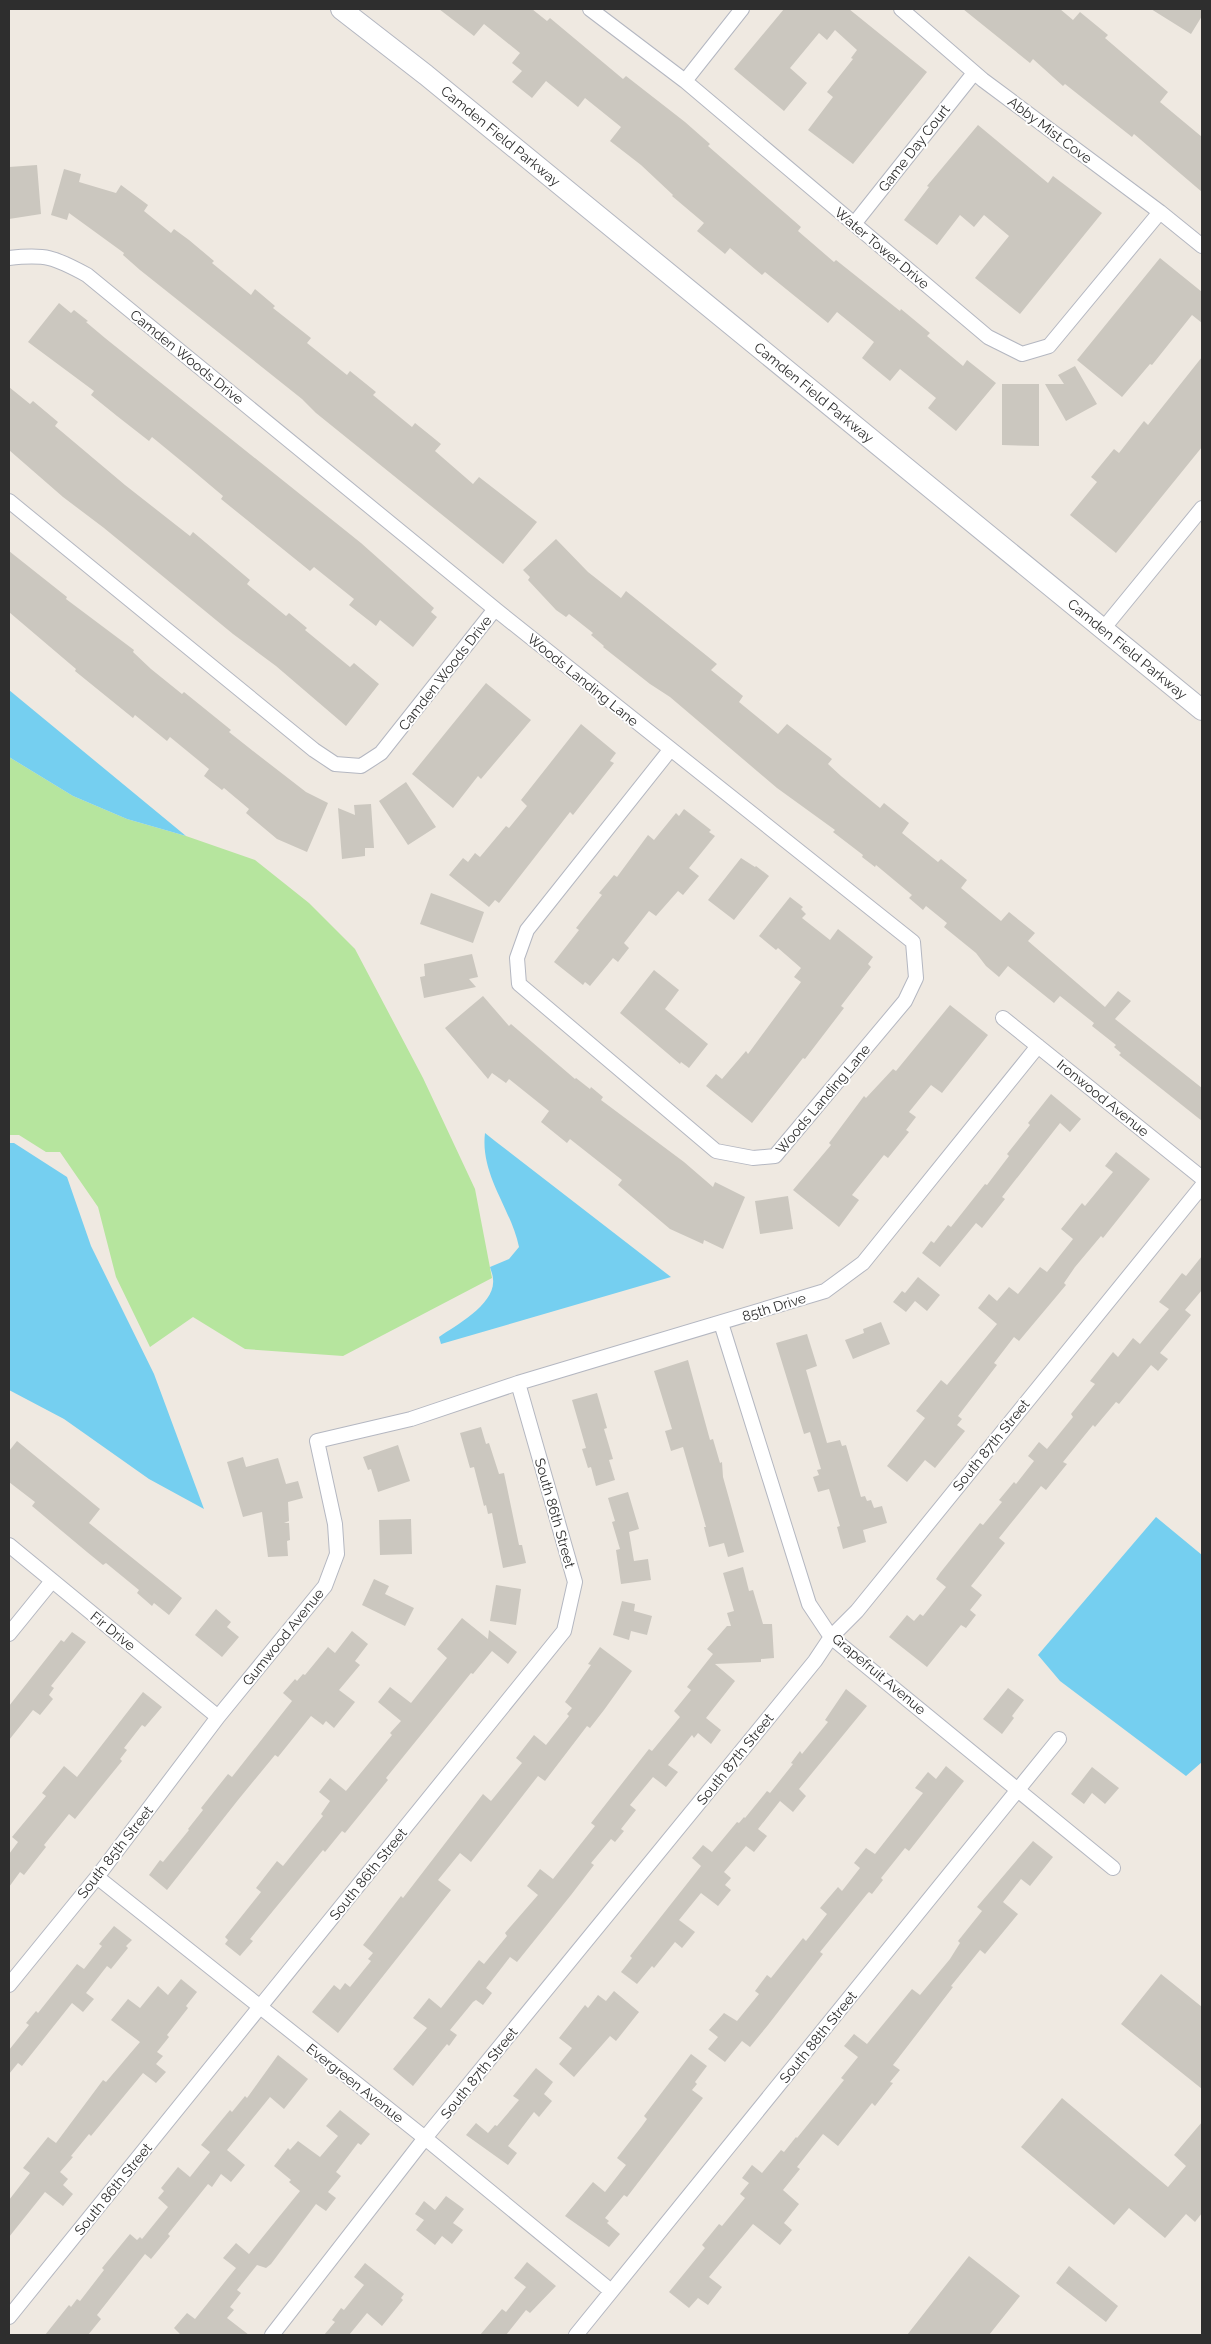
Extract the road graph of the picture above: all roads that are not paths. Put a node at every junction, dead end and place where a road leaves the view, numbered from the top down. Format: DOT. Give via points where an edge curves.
graph roads {
  1 [pos="341,9"];
  2 [pos="353,9"];
  3 [pos="590,9"];
  4 [pos="742,9"];
  5 [pos="901,9"];
  6 [pos="974,72"];
  7 [pos="426,75"];
  8 [pos="685,81"];
  9 [pos="1160,212"];
  10 [pos="854,224"];
  11 [pos="1202,246"];
  12 [pos="9,258"];
  13 [pos="9,501"];
  14 [pos="1202,508"];
  15 [pos="495,609"];
  16 [pos="1103,629"];
  17 [pos="1202,710"];
  18 [pos="670,750"];
  19 [pos="1003,1018"];
  20 [pos="1038,1046"];
  21 [pos="1202,1178"];
  22 [pos="1202,1186"];
  23 [pos="721,1323"];
  24 [pos="518,1383"];
  25 [pos="411,1419"];
  26 [pos="9,1545"];
  27 [pos="52,1581"];
  28 [pos="9,1634"];
  29 [pos="831,1637"];
  30 [pos="218,1717"];
  31 [pos="1060,1739"];
  32 [pos="1019,1789"];
  33 [pos="1113,1868"];
  34 [pos="97,1877"];
  35 [pos="9,1985"];
  36 [pos="260,2008"];
  37 [pos="425,2138"];
  38 [pos="611,2291"];
  39 [pos="9,2317"];
  40 [pos="272,2335"];
  41 [pos="576,2335"];
  1 -- 7 [label="street, Camden Field Parkway"];
  2 -- 7 [label="street, Camden Field Parkway"];
  3 -- 8 [label="street, Water Tower Drive"];
  4 -- 8 [label="street"];
  5 -- 6 [label="street, Abby Mist Cove"];
  6 -- 9 [label="street, Abby Mist Cove"];
  6 -- 10 [label="street, Game Day Court"];
  7 -- 16 [label="street, Camden Field Parkway"];
  8 -- 10 [label="street, Water Tower Drive"];
  9 -- 10 [label="street, Water Tower Drive" via="1049,346 1022,354 988,338"];
  9 -- 11 [label="street, Abby Mist Cove"];
  12 -- 15 [label="street, Camden Woods Drive" via="56,258 87,275"];
  13 -- 15 [label="street, Camden Woods Drive" via="335,764 361,766 381,753"];
  14 -- 16 [label="street"];
  15 -- 18 [label="street, Woods Landing Lane"];
  16 -- 17 [label="street, Camden Field Parkway"];
  18 -- 18 [label="street, Woods Landing Lane" via="913,942 916,978 905,1001 775,1156 753,1158 716,1151 518,984 517,958 527,930"];
  19 -- 20 [label="street, Ironwood Avenue"];
  20 -- 21 [label="street, Ironwood Avenue"];
  20 -- 23 [label="street, 85th Drive" via="863,1263 825,1291"];
  22 -- 29 [label="street, South 87th Street" via="863,1603"];
  23 -- 24 [label="street, 85th Drive"];
  23 -- 29 [label="street, Grapefruit Avenue" via="809,1604"];
  24 -- 25 [label="street, 85th Drive"];
  24 -- 36 [label="street, South 86th Street" via="575,1582 564,1631"];
  25 -- 30 [label="street, Gumwood Avenue" via="317,1441 335,1524 337,1554 325,1586"];
  26 -- 27 [label="street, Fir Drive"];
  27 -- 28 [label="street"];
  27 -- 30 [label="street, Fir Drive"];
  29 -- 32 [label="street, Grapefruit Avenue"];
  29 -- 37 [label="street, South 87th Street"];
  30 -- 34 [label="street, South 85th Street"];
  31 -- 32 [label="street, South 88th Street"];
  32 -- 33 [label="street, Grapefruit Avenue"];
  32 -- 38 [label="street, South 88th Street"];
  34 -- 35 [label="street, South 85th Street"];
  34 -- 36 [label="street, Evergreen Avenue"];
  36 -- 37 [label="street, Evergreen Avenue"];
  36 -- 39 [label="street, South 86th Street"];
  37 -- 38 [label="street, Evergreen Avenue"];
  37 -- 40 [label="street, South 87th Street"];
  38 -- 41 [label="street, South 88th Street"];
}
